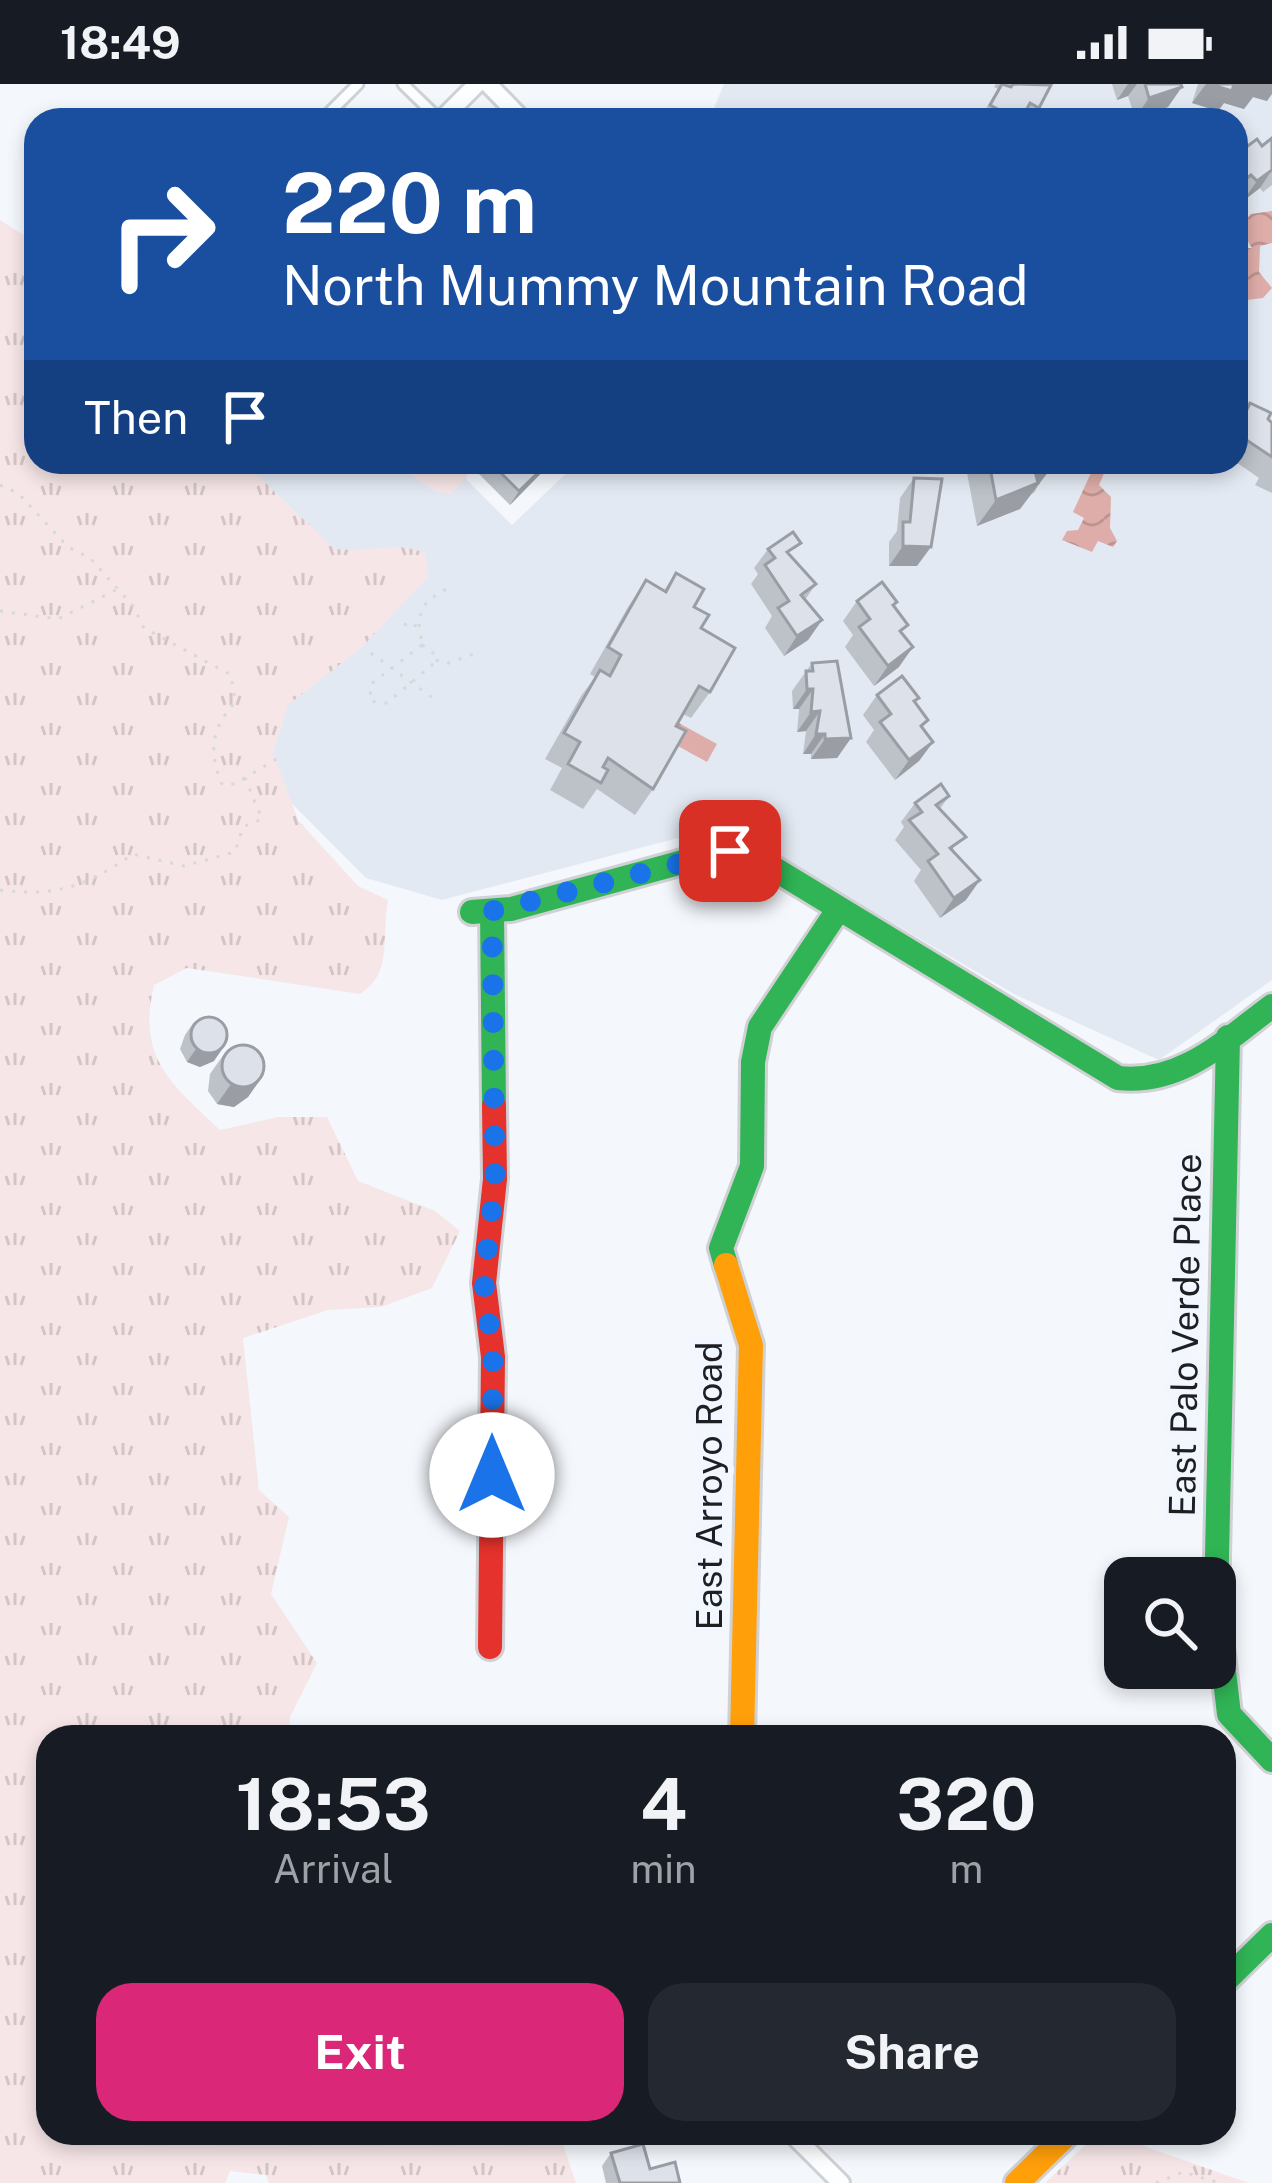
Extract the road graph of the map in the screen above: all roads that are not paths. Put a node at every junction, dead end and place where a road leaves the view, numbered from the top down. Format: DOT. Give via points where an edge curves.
graph roads {
  1 [pos="358,84"];
  2 [pos="403,84"];
  3 [pos="477,84"];
  4 [pos="488,84"];
  5 [pos="334,108"];
  6 [pos="428,108"];
  7 [pos="453,108"];
  8 [pos="511,108"];
  9 [pos="838,910"];
  10 [pos="1272,1006"];
  11 [pos="1228,1037"];
  12 [pos="490,1647"];
  13 [pos="742,1725"];
  14 [pos="1272,1760"];
  15 [pos="1272,1935"];
  16 [pos="1236,1970"];
  17 [pos="803,2145"];
  18 [pos="1057,2145"];
  19 [pos="841,2183"];
  20 [pos="1017,2183"];
  1 -- 5 [label="lane"];
  2 -- 6 [label="lane"];
  3 -- 7 [label="street"];
  4 -- 8 [label="street"];
  9 -- 11 [label="street" via="1118,1078 1162,1078"];
  9 -- 12 [label="street" via="730,851 482,912 495,1179 484,1283 493,1357"];
  9 -- 13 [label="street, East Arroyo Road" via="760,1027 752,1166 721,1248 751,1346"];
  10 -- 11 [label="street"];
  11 -- 14 [label="street, East Palo Verde Place" via="1216,1604 1228,1714"];
  15 -- 16 [label="street"];
  17 -- 19 [label="street"];
  18 -- 20 [label="street"];
}
